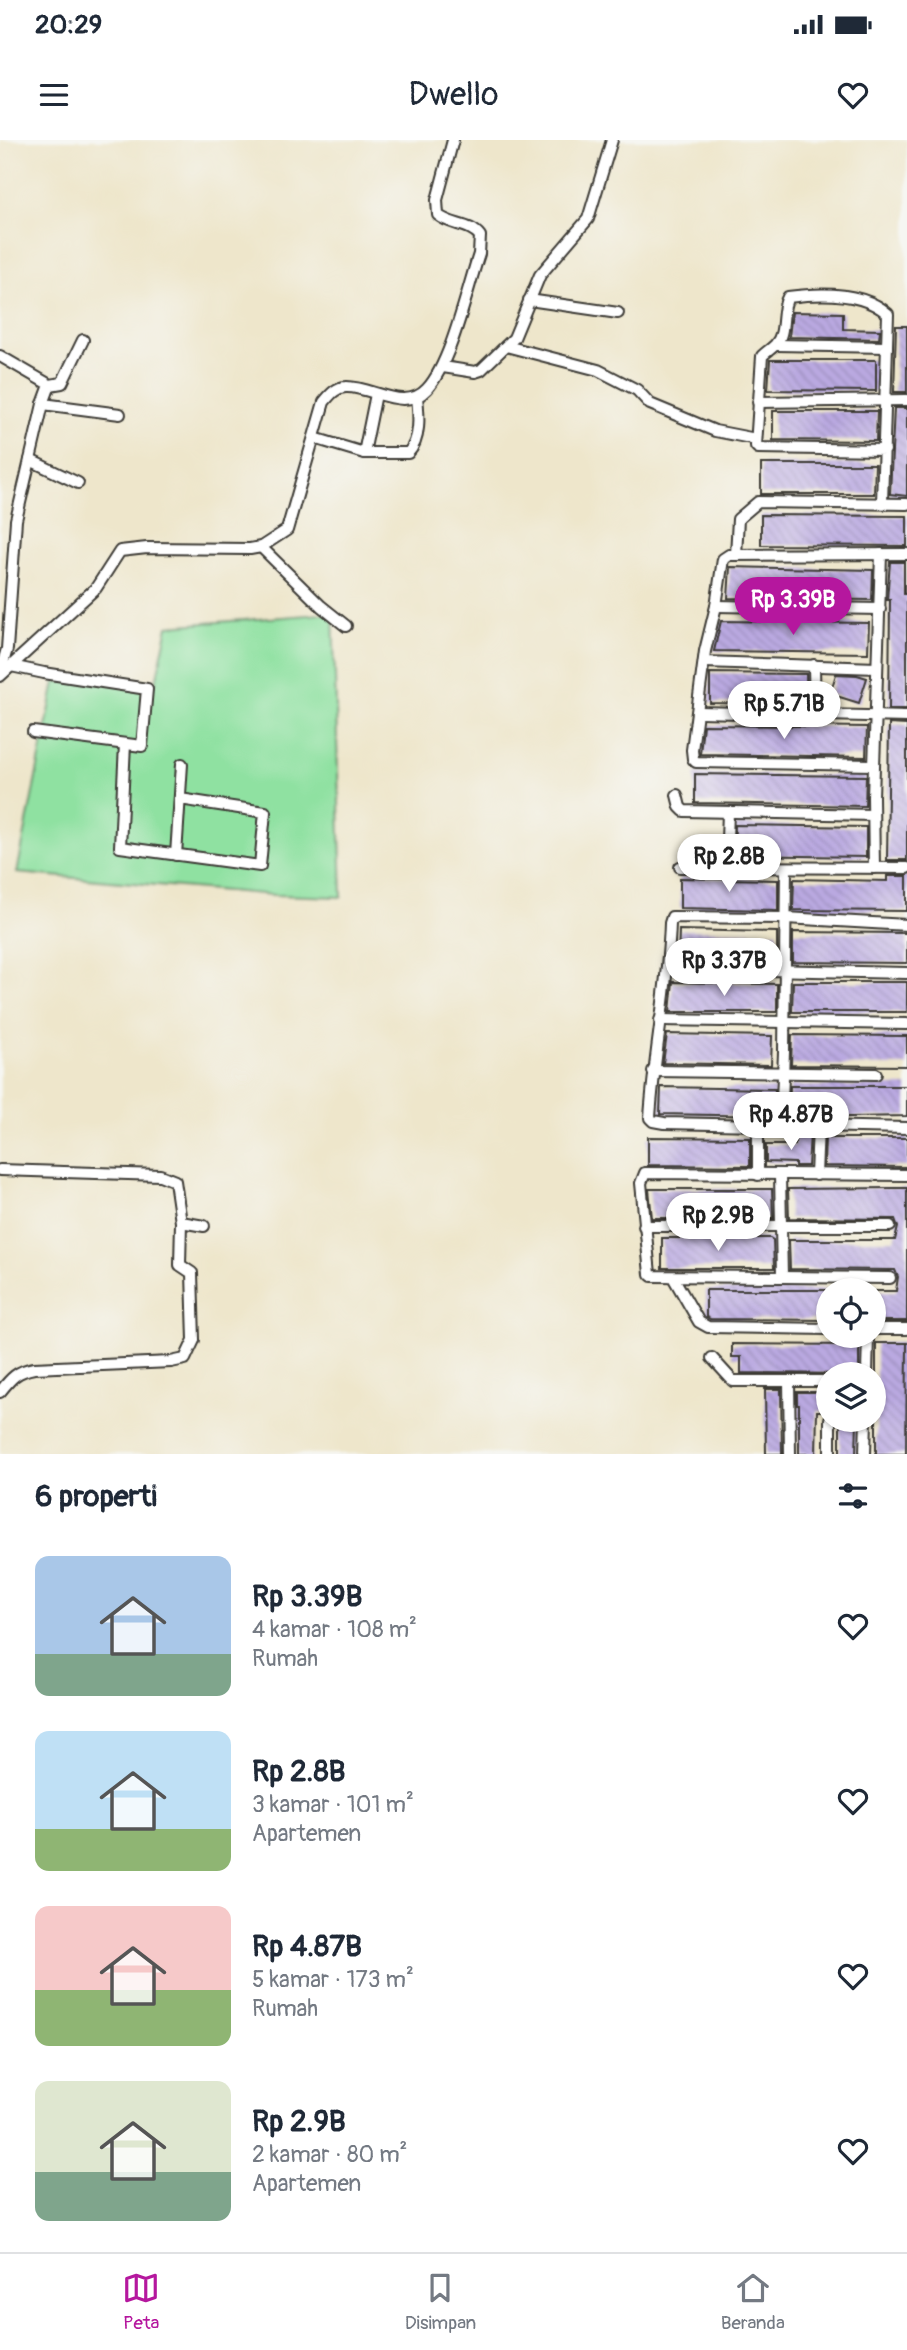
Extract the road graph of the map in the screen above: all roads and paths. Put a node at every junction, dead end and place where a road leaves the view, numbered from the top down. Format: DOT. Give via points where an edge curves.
graph roads {
  1 [pos="453,140"];
  2 [pos="612,140"];
  3 [pos="529,300"];
  4 [pos="618,313"];
  5 [pos="83,341"];
  6 [pos="776,345"];
  7 [pos="506,346"];
  8 [pos="887,347"];
  9 [pos="0,356"];
  10 [pos="443,367"];
  11 [pos="50,385"];
  12 [pos="376,394"];
  13 [pos="417,397"];
  14 [pos="886,400"];
  15 [pos="907,400"];
  16 [pos="758,402"];
  17 [pos="43,404"];
  18 [pos="120,414"];
  19 [pos="314,438"];
  20 [pos="756,439"];
  21 [pos="885,450"];
  22 [pos="364,453"];
  23 [pos="30,460"];
  24 [pos="78,482"];
  25 [pos="882,503"];
  26 [pos="907,505"];
  27 [pos="261,547"];
  28 [pos="881,554"];
  29 [pos="907,554"];
  30 [pos="736,555"];
  31 [pos="0,573"];
  32 [pos="12,575"];
  33 [pos="716,606"];
  34 [pos="880,609"];
  35 [pos="346,626"];
  36 [pos="3,648"];
  37 [pos="704,662"];
  38 [pos="814,665"];
  39 [pos="11,666"];
  40 [pos="877,668"];
  41 [pos="0,674"];
  42 [pos="699,712"];
  43 [pos="815,714"];
  44 [pos="876,716"];
  45 [pos="907,717"];
  46 [pos="33,732"];
  47 [pos="125,744"];
  48 [pos="182,764"];
  49 [pos="874,765"];
  50 [pos="677,795"];
  51 [pos="180,799"];
  52 [pos="728,812"];
  53 [pos="873,815"];
  54 [pos="176,855"];
  55 [pos="680,867"];
  56 [pos="726,867"];
  57 [pos="786,867"];
  58 [pos="874,868"];
  59 [pos="907,868"];
  60 [pos="786,918"];
  61 [pos="907,925"];
  62 [pos="668,968"];
  63 [pos="785,970"];
  64 [pos="907,973"];
  65 [pos="660,1020"];
  66 [pos="785,1021"];
  67 [pos="907,1024"];
  68 [pos="653,1071"];
  69 [pos="783,1074"];
  70 [pos="876,1074"];
  71 [pos="758,1125"];
  72 [pos="780,1125"];
  73 [pos="818,1126"];
  74 [pos="907,1128"];
  75 [pos="0,1170"];
  76 [pos="758,1175"];
  77 [pos="780,1175"];
  78 [pos="816,1175"];
  79 [pos="907,1175"];
  80 [pos="181,1222"];
  81 [pos="204,1226"];
  82 [pos="644,1226"];
  83 [pos="779,1226"];
  84 [pos="890,1226"];
  85 [pos="782,1276"];
  86 [pos="673,1277"];
  87 [pos="890,1278"];
  88 [pos="816,1329"];
  89 [pos="886,1329"];
  90 [pos="907,1329"];
  91 [pos="712,1358"];
  92 [pos="789,1381"];
  93 [pos="816,1381"];
  94 [pos="0,1392"];
  95 [pos="830,1432"];
  96 [pos="866,1432"];
  97 [pos="790,1454"];
  98 [pos="830,1454"];
  99 [pos="865,1454"];
  1 -- 10 [label="street" via="437,200 439,215 480,236 479,254"];
  2 -- 3 [label="street" via="588,219 540,275"];
  3 -- 4 [label="street"];
  3 -- 7 [label="street" via="514,338"];
  5 -- 11 [label="street" via="62,383"];
  6 -- 8 [label="street"];
  6 -- 8 [label="street" via="788,297 836,296 869,302 888,314"];
  6 -- 16 [label="street" via="762,356"];
  7 -- 10 [label="street" via="475,372"];
  7 -- 20 [label="street" via="598,370 636,390 650,404 715,431"];
  8 -- 14 [label="street"];
  9 -- 11 [label="street"];
  10 -- 13 [label="street"];
  11 -- 17 [label="street"];
  12 -- 13 [label="street" via="405,400"];
  12 -- 19 [label="street" via="345,387 332,392 324,402"];
  12 -- 22 [label="street"];
  13 -- 22 [label="street" via="414,446 408,453"];
  14 -- 15 [label="street"];
  14 -- 16 [label="street"];
  14 -- 21 [label="street"];
  16 -- 20 [label="street"];
  17 -- 18 [label="street"];
  17 -- 23 [label="street"];
  19 -- 22 [label="street"];
  19 -- 27 [label="street" via="287,530"];
  20 -- 21 [label="street" via="758,448"];
  21 -- 25 [label="street"];
  23 -- 24 [label="street"];
  23 -- 32 [label="street" via="16,520"];
  25 -- 26 [label="street"];
  25 -- 30 [label="street" via="758,502 738,519"];
  27 -- 35 [label="street"];
  27 -- 39 [label="street" via="120,551 96,588"];
  28 -- 29 [label="street"];
  28 -- 30 [label="street"];
  28 -- 34 [label="street"];
  30 -- 33 [label="street" via="723,559"];
  31 -- 32 [label="street"];
  32 -- 36 [label="street"];
  33 -- 34 [label="street"];
  33 -- 37 [label="street"];
  34 -- 40 [label="street"];
  36 -- 41 [label="street"];
  37 -- 38 [label="street"];
  37 -- 42 [label="street"];
  38 -- 40 [label="street"];
  38 -- 43 [label="street"];
  39 -- 41 [label="street"];
  39 -- 47 [label="street" via="147,689 142,746"];
  40 -- 44 [label="street"];
  42 -- 43 [label="street"];
  42 -- 49 [label="street" via="692,750 696,762"];
  43 -- 44 [label="street"];
  44 -- 45 [label="street"];
  44 -- 49 [label="street"];
  46 -- 47 [label="street"];
  47 -- 54 [label="street" via="120,848"];
  48 -- 51 [label="street"];
  49 -- 53 [label="street"];
  50 -- 52 [label="street" via="684,811"];
  51 -- 54 [label="street"];
  51 -- 54 [label="street" via="265,811 260,866"];
  52 -- 53 [label="street"];
  52 -- 56 [label="street"];
  53 -- 58 [label="street"];
  55 -- 56 [label="street"];
  56 -- 57 [label="street"];
  57 -- 58 [label="street"];
  57 -- 60 [label="street"];
  58 -- 59 [label="street"];
  60 -- 61 [label="street"];
  60 -- 62 [label="street" via="672,917"];
  60 -- 63 [label="street"];
  62 -- 63 [label="street"];
  62 -- 65 [label="street"];
  63 -- 64 [label="street"];
  63 -- 66 [label="street"];
  65 -- 66 [label="street"];
  65 -- 68 [label="street"];
  66 -- 67 [label="street"];
  66 -- 69 [label="street"];
  68 -- 69 [label="street"];
  68 -- 71 [label="street" via="653,1121"];
  69 -- 70 [label="street"];
  69 -- 72 [label="street"];
  71 -- 72 [label="street"];
  71 -- 76 [label="street"];
  72 -- 73 [label="street"];
  73 -- 74 [label="street"];
  73 -- 78 [label="street"];
  75 -- 80 [label="street" via="168,1177 175,1181"];
  76 -- 77 [label="street"];
  76 -- 82 [label="street" via="645,1173 641,1183"];
  77 -- 78 [label="street"];
  77 -- 83 [label="street"];
  78 -- 79 [label="street"];
  80 -- 81 [label="street"];
  80 -- 94 [label="street" via="180,1265 192,1273 193,1282 194,1340 185,1359 34,1368 20,1371"];
  82 -- 83 [label="street"];
  82 -- 86 [label="street" via="650,1274"];
  83 -- 84 [label="street"];
  83 -- 85 [label="street"];
  85 -- 86 [label="street"];
  85 -- 87 [label="street"];
  86 -- 88 [label="street" via="699,1322 708,1326"];
  89 -- 90 [label="street"];
  91 -- 92 [label="street" via="733,1381"];
  92 -- 93 [label="street"];
  92 -- 97 [label="street"];
  95 -- 98 [label="street"];
  96 -- 99 [label="street"];
}
